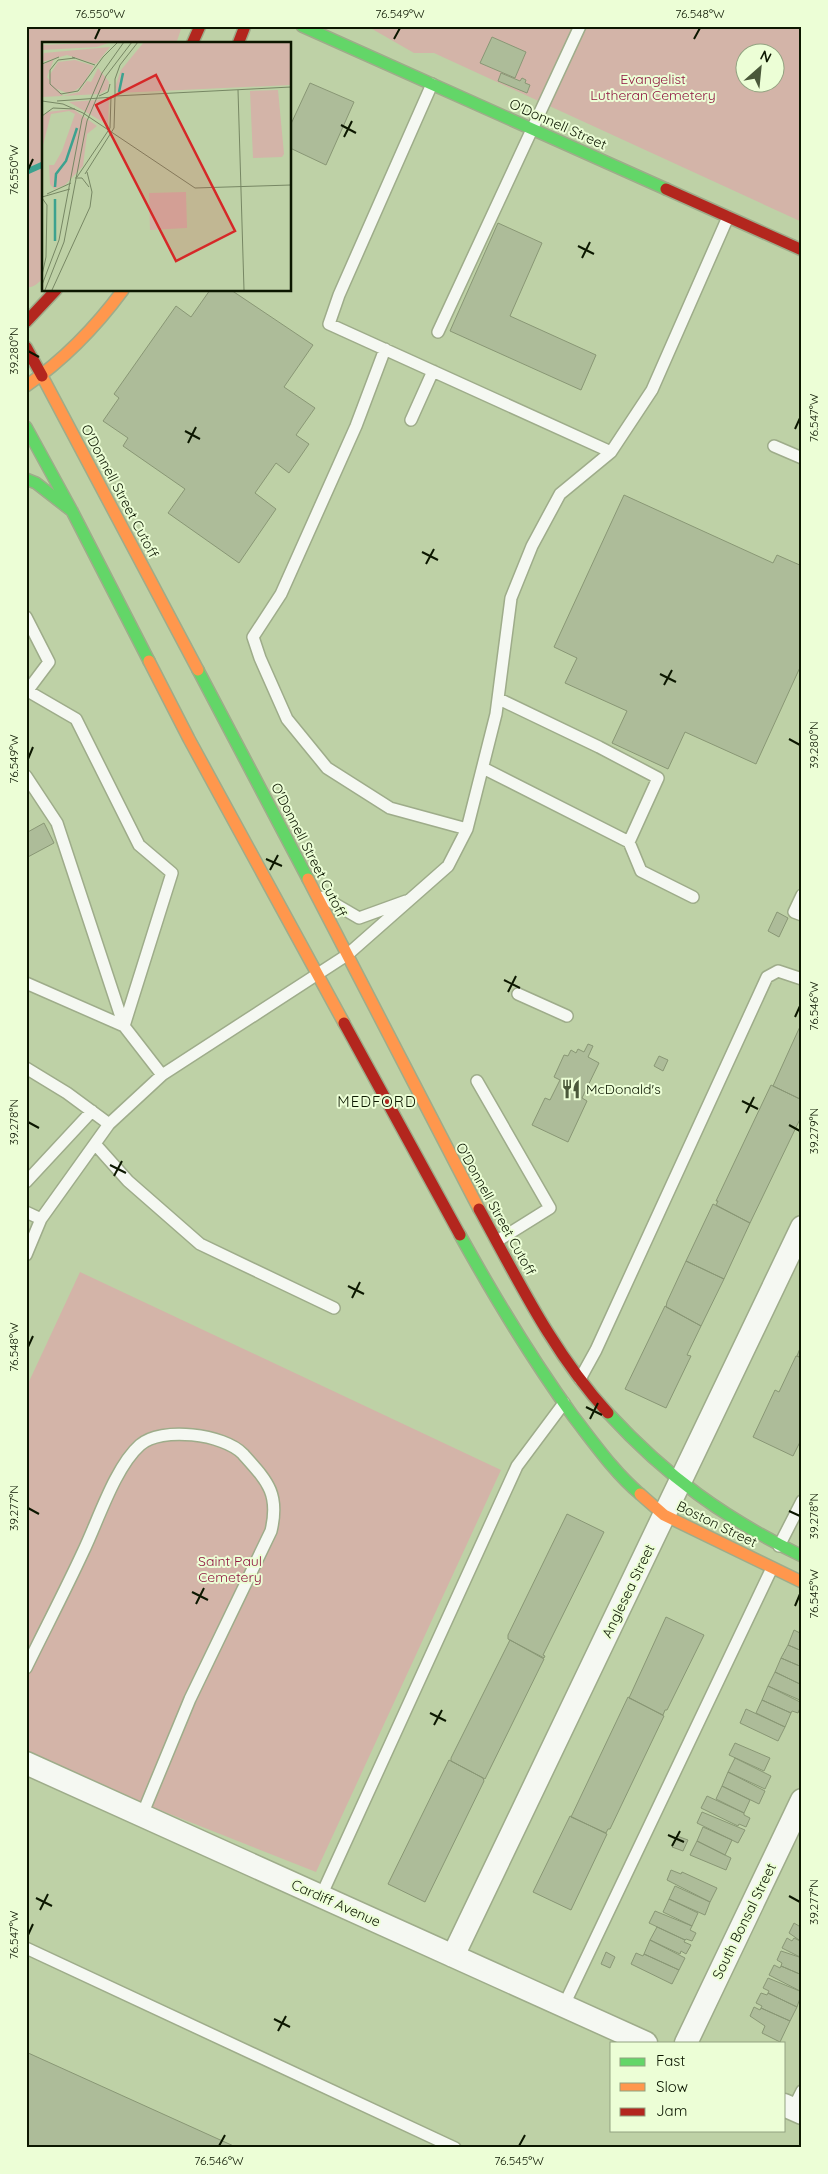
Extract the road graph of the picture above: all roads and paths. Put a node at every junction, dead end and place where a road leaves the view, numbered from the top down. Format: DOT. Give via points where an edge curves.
graph roads {
  1 [pos="200,26"];
  2 [pos="245,26"];
  3 [pos="302,26"];
  4 [pos="580,26"];
  5 [pos="193,42"];
  6 [pos="239,42"];
  7 [pos="432,84"];
  8 [pos="532,129"];
  9 [pos="728,217"];
  10 [pos="802,250"];
  11 [pos="55,291"];
  12 [pos="122,291"];
  13 [pos="26,322"];
  14 [pos="438,332"];
  15 [pos="26,347"];
  16 [pos="385,350"];
  17 [pos="433,371"];
  18 [pos="42,376"];
  19 [pos="26,386"];
  20 [pos="411,420"];
  21 [pos="26,426"];
  22 [pos="774,446"];
  23 [pos="611,452"];
  24 [pos="802,458"];
  25 [pos="26,478"];
  26 [pos="72,511"];
  27 [pos="26,617"];
  28 [pos="27,690"];
  29 [pos="499,699"];
  30 [pos="483,768"];
  31 [pos="26,776"];
  32 [pos="467,829"];
  33 [pos="629,842"];
  34 [pos="315,893"];
  35 [pos="802,895"];
  36 [pos="693,897"];
  37 [pos="414,898"];
  38 [pos="802,915"];
  39 [pos="347,955"];
  40 [pos="317,974"];
  41 [pos="802,979"];
  42 [pos="26,983"];
  43 [pos="518,994"];
  44 [pos="567,1016"];
  45 [pos="124,1026"];
  46 [pos="26,1068"];
  47 [pos="162,1075"];
  48 [pos="477,1081"];
  49 [pos="92,1111"];
  50 [pos="109,1124"];
  51 [pos="95,1144"];
  52 [pos="26,1182"];
  53 [pos="26,1212"];
  54 [pos="42,1219"];
  55 [pos="802,1227"];
  56 [pos="496,1241"];
  57 [pos="26,1255"];
  58 [pos="334,1308"];
  59 [pos="569,1364"];
  60 [pos="580,1379"];
  61 [pos="564,1403"];
  62 [pos="679,1484"];
  63 [pos="802,1501"];
  64 [pos="664,1515"];
  65 [pos="779,1546"];
  66 [pos="802,1556"];
  67 [pos="772,1568"];
  68 [pos="802,1582"];
  69 [pos="26,1668"];
  70 [pos="26,1763"];
  71 [pos="802,1800"];
  72 [pos="142,1815"];
  73 [pos="321,1896"];
  74 [pos="26,1948"];
  75 [pos="453,1956"];
  76 [pos="564,2006"];
  77 [pos="644,2042"];
  78 [pos="686,2042"];
  79 [pos="455,2148"];
  1 -- 5 [label="main road"];
  2 -- 6 [label="main road"];
  3 -- 7 [label="main road, O'Donnell Street"];
  4 -- 8 [label="lane"];
  7 -- 8 [label="main road, O'Donnell Street"];
  7 -- 16 [label="lane" via="329,324"];
  8 -- 9 [label="main road, O'Donnell Street"];
  8 -- 14 [label="lane"];
  9 -- 10 [label="main road, O'Donnell Street"];
  9 -- 23 [label="lane" via="652,390"];
  11 -- 13 [label="main road"];
  12 -- 18 [label="main road" via="70,354"];
  15 -- 18 [label="main road, O'Donnell Street Cutoff"];
  16 -- 17 [label="lane"];
  16 -- 32 [label="lane" via="356,426 281,594 254,638 287,719 327,768 390,808"];
  17 -- 20 [label="lane"];
  17 -- 23 [label="lane"];
  18 -- 19 [label="main road"];
  18 -- 34 [label="main road, O'Donnell Street Cutoff"];
  21 -- 26 [label="main road"];
  22 -- 24 [label="lane"];
  23 -- 29 [label="lane" via="560,494 532,546 511,598"];
  25 -- 26 [label="main road"];
  26 -- 40 [label="main road" via="184,731"];
  27 -- 28 [label="lane" via="49,662"];
  28 -- 45 [label="lane" via="76,719 139,845 172,873"];
  29 -- 30 [label="lane"];
  29 -- 33 [label="lane" via="658,778"];
  30 -- 32 [label="lane"];
  30 -- 33 [label="lane"];
  31 -- 45 [label="lane" via="57,823"];
  32 -- 37 [label="lane" via="448,866"];
  33 -- 36 [label="lane" via="641,871"];
  34 -- 37 [label="lane" via="359,918"];
  34 -- 39 [label="main road, O'Donnell Street Cutoff"];
  35 -- 38 [label="lane" via="794,912"];
  37 -- 39 [label="lane"];
  39 -- 40 [label="lane"];
  39 -- 56 [label="main road, O'Donnell Street Cutoff"];
  40 -- 47 [label="lane"];
  40 -- 61 [label="main road, Boston Street" via="509,1322"];
  41 -- 60 [label="lane" via="778,971 767,977"];
  42 -- 45 [label="lane"];
  43 -- 44 [label="lane"];
  45 -- 47 [label="lane"];
  46 -- 49 [label="lane"];
  47 -- 50 [label="lane"];
  48 -- 56 [label="lane" via="550,1208"];
  49 -- 50 [label="lane"];
  49 -- 52 [label="lane"];
  50 -- 51 [label="lane"];
  51 -- 54 [label="lane"];
  51 -- 58 [label="lane" via="128,1181 200,1244"];
  53 -- 54 [label="lane"];
  54 -- 57 [label="lane"];
  55 -- 62 [label="street, Anglesea Street"];
  56 -- 59 [label="main road, O'Donnell Street Cutoff" via="549,1336"];
  59 -- 60 [label="main road, Boston Street"];
  60 -- 62 [label="main road, Boston Street" via="648,1456"];
  61 -- 64 [label="main road, Boston Street" via="626,1482"];
  61 -- 73 [label="lane" via="517,1466"];
  62 -- 64 [label="street, Anglesea Street"];
  62 -- 65 [label="main road, Boston Street" via="709,1506"];
  63 -- 65 [label="lane"];
  64 -- 67 [label="main road, Boston Street"];
  64 -- 75 [label="street, Anglesea Street"];
  65 -- 66 [label="main road, Boston Street"];
  67 -- 68 [label="main road, Boston Street"];
  67 -- 76 [label="lane"];
  69 -- 72 [label="lane" via="124,1462 141,1444 185,1433 217,1440 238,1449 269,1484 275,1515 271,1531 190,1699"];
  70 -- 72 [label="street, Cardiff Avenue"];
  71 -- 78 [label="street, South Bonsal Street"];
  72 -- 73 [label="street, Cardiff Avenue"];
  73 -- 75 [label="street, Cardiff Avenue"];
  74 -- 79 [label="lane"];
  75 -- 76 [label="street, Cardiff Avenue"];
  76 -- 77 [label="street, Cardiff Avenue"];
}
